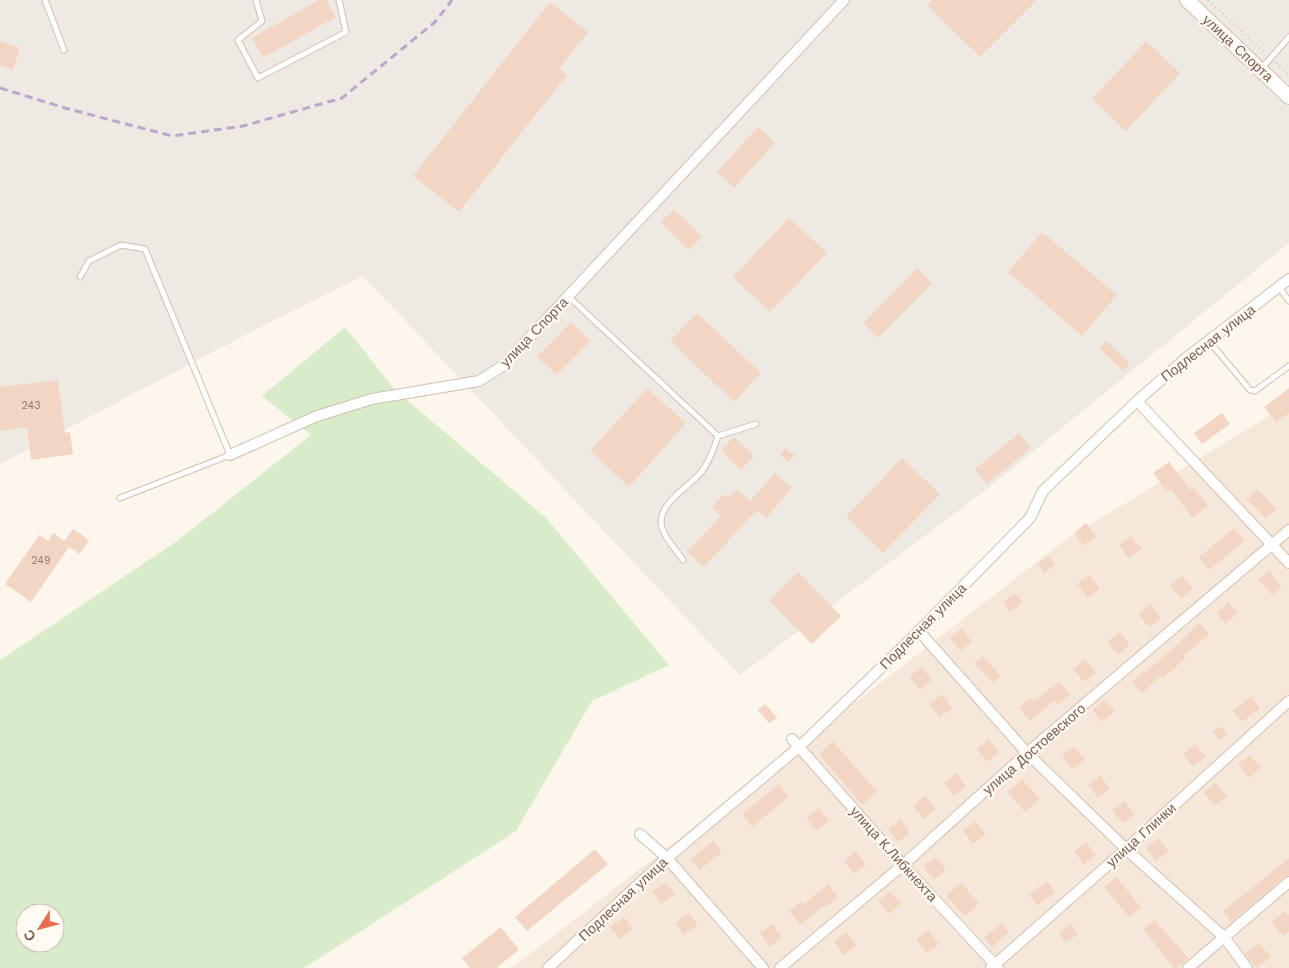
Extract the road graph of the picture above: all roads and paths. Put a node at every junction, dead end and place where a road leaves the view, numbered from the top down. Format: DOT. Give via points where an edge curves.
graph roads {
  1 [pos="46,0"];
  2 [pos="256,0"];
  3 [pos="340,0"];
  4 [pos="844,0"];
  5 [pos="1187,0"];
  6 [pos="1208,0"];
  7 [pos="1289,37"];
  8 [pos="64,50"];
  9 [pos="1270,58"];
  10 [pos="1261,70"];
  11 [pos="1289,76"];
  12 [pos="1289,96"];
  13 [pos="80,277"];
  14 [pos="1289,279"];
  15 [pos="1279,287"];
  16 [pos="568,296"];
  17 [pos="1289,301"];
  18 [pos="1209,341"];
  19 [pos="1289,366"];
  20 [pos="1137,401"];
  21 [pos="756,424"];
  22 [pos="718,436"];
  23 [pos="230,454"];
  24 [pos="120,498"];
  25 [pos="1289,530"];
  26 [pos="1273,544"];
  27 [pos="683,560"];
  28 [pos="1289,563"];
  29 [pos="919,632"];
  30 [pos="1289,701"];
  31 [pos="795,743"];
  32 [pos="1028,753"];
  33 [pos="640,834"];
  34 [pos="1126,849"];
  35 [pos="667,858"];
  36 [pos="903,865"];
  37 [pos="1289,882"];
  38 [pos="1224,937"];
  39 [pos="994,967"];
  40 [pos="548,968"];
  41 [pos="763,968"];
  42 [pos="780,968"];
  43 [pos="1188,968"];
  44 [pos="1248,968"];
  1 -- 8 [label="lane"];
  2 -- 3 [label="lane" via="262,21 238,40 258,78 346,32"];
  4 -- 16 [label="street, улица Спорта"];
  5 -- 10 [label="street, улица Спорта"];
  6 -- 9 [label="path"];
  7 -- 9 [label="lane"];
  9 -- 10 [label="lane"];
  9 -- 11 [label="path"];
  10 -- 12 [label="street, улица Спорта"];
  13 -- 23 [label="lane" via="89,261 121,245 145,249"];
  14 -- 15 [label="street, Подлесная улица"];
  15 -- 17 [label="lane"];
  15 -- 18 [label="street, Подлесная улица"];
  16 -- 22 [label="lane"];
  16 -- 23 [label="street, улица Спорта" via="504,365 479,381 372,399 317,416"];
  18 -- 19 [label="lane" via="1250,390 1255,391"];
  18 -- 20 [label="street, Подлесная улица"];
  20 -- 26 [label="street"];
  20 -- 29 [label="street, Подлесная улица" via="1043,491 1030,518"];
  21 -- 22 [label="lane"];
  22 -- 27 [label="lane" via="702,472 665,507 660,518 662,529"];
  23 -- 24 [label="lane, улица Спорта"];
  25 -- 26 [label="street, улица Достоевского"];
  26 -- 28 [label="street"];
  26 -- 32 [label="street, улица Достоевского"];
  29 -- 31 [label="street, Подлесная улица"];
  29 -- 32 [label="street"];
  30 -- 34 [label="street, улица Глинки"];
  31 -- 35 [label="street, Подлесная улица"];
  31 -- 36 [label="street, улица К.Либкнехта"];
  32 -- 34 [label="street"];
  32 -- 36 [label="street, улица Достоевского"];
  33 -- 35 [label="street"];
  34 -- 38 [label="street"];
  34 -- 39 [label="street, улица Глинки"];
  35 -- 40 [label="street, Подлесная улица"];
  35 -- 41 [label="street"];
  36 -- 39 [label="street, улица К.Либкнехта"];
  36 -- 42 [label="street, улица Достоевского"];
  37 -- 38 [label="street"];
  38 -- 43 [label="street"];
  38 -- 44 [label="street"];
}
